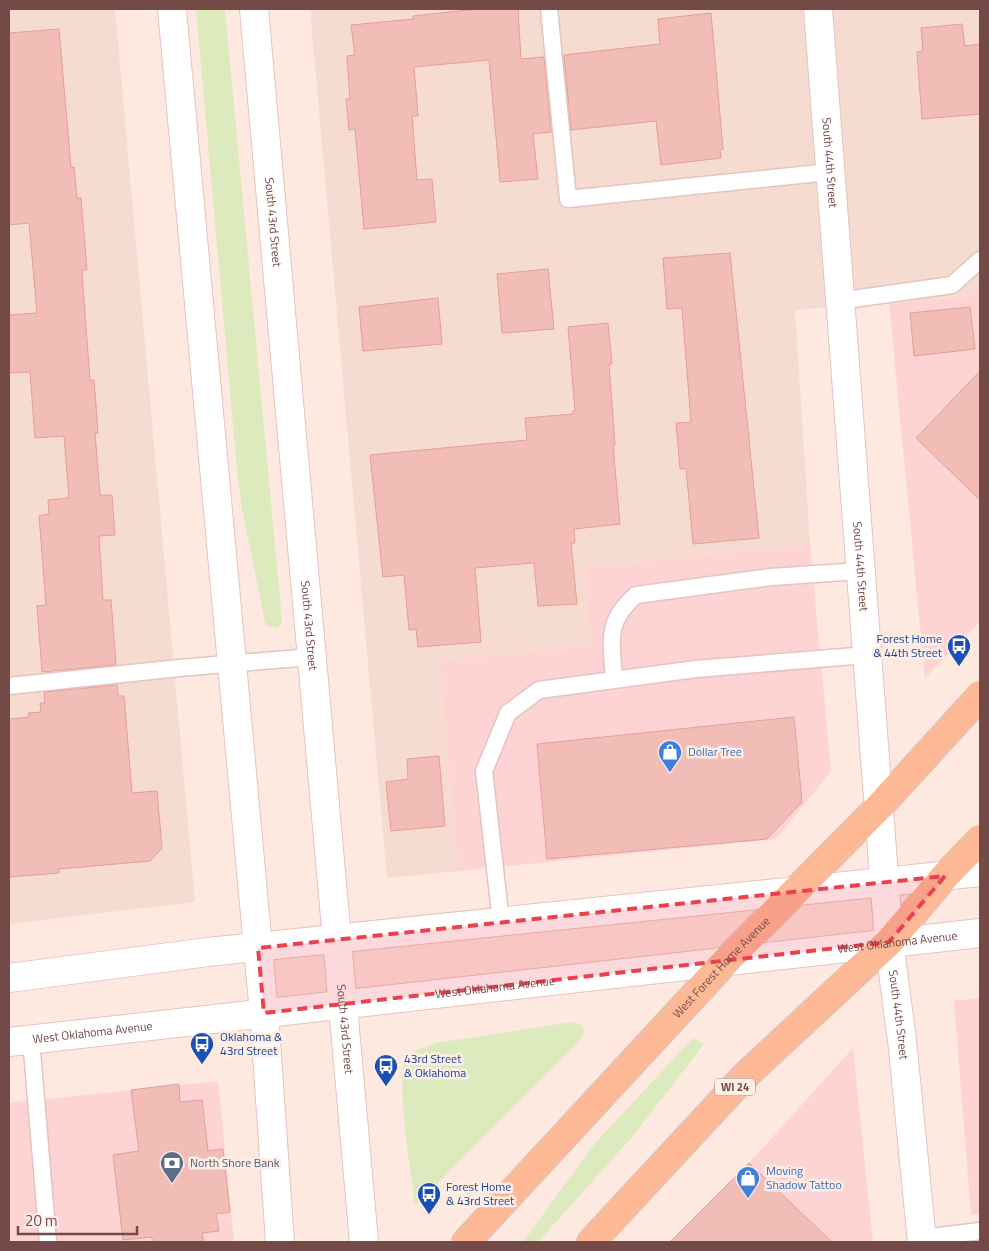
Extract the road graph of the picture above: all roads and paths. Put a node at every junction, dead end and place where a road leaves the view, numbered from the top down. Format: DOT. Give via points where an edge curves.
graph roads {
  1 [pos="172,9"];
  2 [pos="254,9"];
  3 [pos="549,9"];
  4 [pos="818,9"];
  5 [pos="829,172"];
  6 [pos="980,260"];
  7 [pos="839,300"];
  8 [pos="860,571"];
  9 [pos="866,655"];
  10 [pos="311,658"];
  11 [pos="232,664"];
  12 [pos="614,680"];
  13 [pos="9,686"];
  14 [pos="980,696"];
  15 [pos="879,807"];
  16 [pos="980,840"];
  17 [pos="980,872"];
  18 [pos="945,876"];
  19 [pos="884,883"];
  20 [pos="795,891"];
  21 [pos="501,922"];
  22 [pos="980,933"];
  23 [pos="336,939"];
  24 [pos="889,942"];
  25 [pos="258,948"];
  26 [pos="726,962"];
  27 [pos="9,978"];
  28 [pos="342,1005"];
  29 [pos="264,1013"];
  30 [pos="20,1040"];
  31 [pos="980,1232"];
  32 [pos="922,1240"];
  33 [pos="48,1242"];
  34 [pos="280,1242"];
  35 [pos="364,1242"];
  36 [pos="466,1242"];
  37 [pos="591,1242"];
  1 -- 11 [label="main road"];
  2 -- 10 [label="main road, South 43rd Street"];
  3 -- 5 [label="lane" via="568,200"];
  4 -- 5 [label="main road, South 44th Street"];
  5 -- 7 [label="main road, South 44th Street"];
  6 -- 7 [label="lane" via="952,285"];
  7 -- 8 [label="main road, South 44th Street"];
  8 -- 9 [label="main road, South 44th Street"];
  8 -- 12 [label="lane" via="771,577 636,595 620,609 611,634"];
  9 -- 12 [label="lane" via="696,669"];
  9 -- 15 [label="main road, South 44th Street"];
  10 -- 11 [label="lane"];
  10 -- 23 [label="main road, South 43rd Street"];
  11 -- 13 [label="lane"];
  11 -- 25 [label="main road"];
  12 -- 21 [label="lane" via="539,690 508,713 484,771"];
  14 -- 15 [label="main road, West Forest Home Avenue"];
  15 -- 19 [label="main road, South 44th Street"];
  15 -- 20 [label="main road, West Forest Home Avenue"];
  16 -- 18 [label="main road, WI 24"];
  17 -- 18 [label="main road"];
  18 -- 19 [label="main road"];
  18 -- 24 [label="main road, WI 24"];
  19 -- 20 [label="main road"];
  19 -- 24 [label="main road, South 44th Street"];
  20 -- 21 [label="main road"];
  20 -- 26 [label="main road, West Forest Home Avenue"];
  21 -- 23 [label="main road"];
  22 -- 24 [label="main road, West Oklahoma Avenue"];
  23 -- 25 [label="main road"];
  23 -- 28 [label="main road, South 43rd Street"];
  24 -- 26 [label="main road, West Oklahoma Avenue"];
  24 -- 32 [label="main road, South 44th Street"];
  24 -- 37 [label="main road, WI 24" via="747,1074"];
  25 -- 27 [label="main road"];
  25 -- 29 [label="main road"];
  26 -- 28 [label="main road, West Oklahoma Avenue"];
  26 -- 36 [label="main road, West Forest Home Avenue"];
  28 -- 29 [label="main road, West Oklahoma Avenue"];
  28 -- 35 [label="main road, South 43rd Street"];
  29 -- 30 [label="main road, West Oklahoma Avenue"];
  29 -- 34 [label="main road"];
  30 -- 33 [label="lane"];
  31 -- 32 [label="lane"];
}
